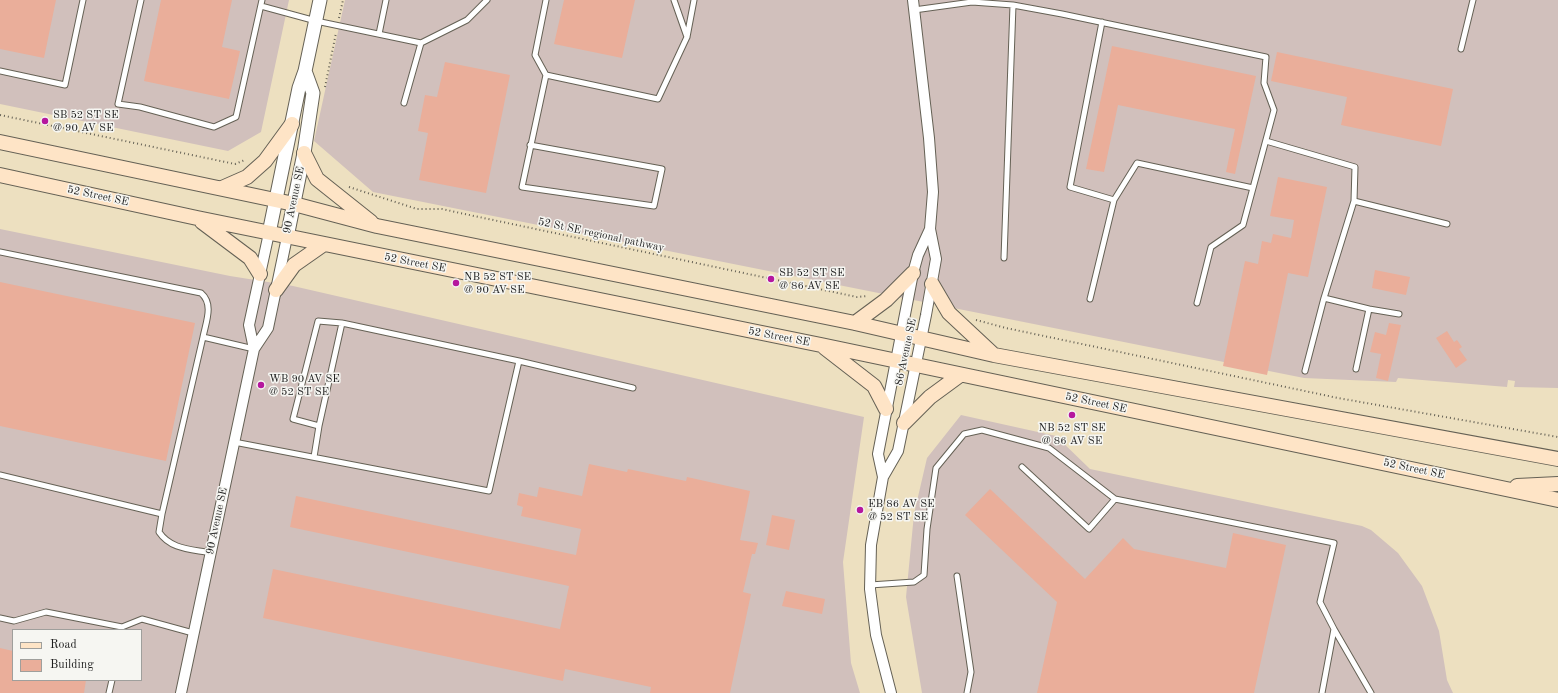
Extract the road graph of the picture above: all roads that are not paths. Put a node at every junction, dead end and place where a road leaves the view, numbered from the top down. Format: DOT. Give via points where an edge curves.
graph roads {
  1 [pos="83,0"];
  2 [pos="141,0"];
  3 [pos="262,0"];
  4 [pos="320,0"];
  5 [pos="386,0"];
  6 [pos="487,0"];
  7 [pos="546,0"];
  8 [pos="674,0"];
  9 [pos="694,0"];
  10 [pos="1473,0"];
  11 [pos="913,5"];
  12 [pos="1013,5"];
  13 [pos="261,6"];
  14 [pos="316,21"];
  15 [pos="1102,22"];
  16 [pos="379,34"];
  17 [pos="687,37"];
  18 [pos="421,43"];
  19 [pos="1462,49"];
  20 [pos="0,71"];
  21 [pos="305,71"];
  22 [pos="546,75"];
  23 [pos="404,103"];
  24 [pos="292,124"];
  25 [pos="1266,141"];
  26 [pos="0,142"];
  27 [pos="530,145"];
  28 [pos="304,153"];
  29 [pos="0,175"];
  30 [pos="222,188"];
  31 [pos="1253,188"];
  32 [pos="277,200"];
  33 [pos="1114,200"];
  34 [pos="1354,202"];
  35 [pos="294,204"];
  36 [pos="197,218"];
  37 [pos="1447,224"];
  38 [pos="377,226"];
  39 [pos="930,229"];
  40 [pos="269,233"];
  41 [pos="287,236"];
  42 [pos="324,244"];
  43 [pos="0,252"];
  44 [pos="1004,258"];
  45 [pos="913,272"];
  46 [pos="260,274"];
  47 [pos="932,284"];
  48 [pos="276,290"];
  49 [pos="1324,298"];
  50 [pos="1090,299"];
  51 [pos="1197,303"];
  52 [pos="1369,309"];
  53 [pos="1399,314"];
  54 [pos="342,323"];
  55 [pos="855,323"];
  56 [pos="901,335"];
  57 [pos="204,337"];
  58 [pos="921,339"];
  59 [pos="822,345"];
  60 [pos="254,349"];
  61 [pos="994,355"];
  62 [pos="896,361"];
  63 [pos="519,362"];
  64 [pos="915,365"];
  65 [pos="1356,369"];
  66 [pos="1305,371"];
  67 [pos="960,375"];
  68 [pos="633,388"];
  69 [pos="886,409"];
  70 [pos="904,423"];
  71 [pos="319,426"];
  72 [pos="234,442"];
  73 [pos="314,457"];
  74 [pos="1558,458"];
  75 [pos="1022,466"];
  76 [pos="0,475"];
  77 [pos="883,477"];
  78 [pos="1558,484"];
  79 [pos="1498,487"];
  80 [pos="1115,498"];
  81 [pos="1558,500"];
  82 [pos="162,514"];
  83 [pos="211,553"];
  84 [pos="957,576"];
  85 [pos="870,585"];
  86 [pos="0,618"];
  87 [pos="122,629"];
  88 [pos="1334,629"];
  89 [pos="193,633"];
  90 [pos="112,681"];
  91 [pos="109,693"];
  92 [pos="181,693"];
  93 [pos="891,693"];
  94 [pos="967,693"];
  95 [pos="1322,693"];
  96 [pos="1371,693"];
  1 -- 20 [label="lane" via="65,85"];
  2 -- 13 [label="lane" via="118,104 140,107 214,127 236,118"];
  3 -- 13 [label="lane"];
  4 -- 14 [label="street, 90 Avenue SE"];
  5 -- 16 [label="lane"];
  6 -- 18 [label="lane" via="467,20"];
  7 -- 22 [label="lane" via="534,55"];
  8 -- 17 [label="lane"];
  9 -- 17 [label="lane"];
  10 -- 19 [label="lane"];
  11 -- 12 [label="lane" via="972,2"];
  11 -- 39 [label="street, 86 Avenue SE" via="930,146 933,192"];
  12 -- 15 [label="lane"];
  12 -- 44 [label="lane"];
  13 -- 14 [label="lane"];
  14 -- 16 [label="lane"];
  14 -- 21 [label="street, 90 Avenue SE"];
  15 -- 25 [label="lane" via="1266,57 1264,83 1274,110"];
  15 -- 33 [label="lane" via="1070,187"];
  16 -- 18 [label="lane"];
  17 -- 22 [label="lane" via="658,99"];
  18 -- 23 [label="lane"];
  21 -- 24 [label="street, 90 Avenue SE"];
  21 -- 28 [label="street, 90 Avenue SE" via="313,93"];
  22 -- 27 [label="lane"];
  24 -- 30 [label="main road" via="265,161 247,177"];
  24 -- 32 [label="street, 90 Avenue SE"];
  25 -- 31 [label="lane"];
  25 -- 34 [label="lane" via="1355,167"];
  26 -- 30 [label="main road"];
  27 -- 27 [label="lane" via="522,187 654,206 662,169"];
  28 -- 35 [label="street, 90 Avenue SE"];
  28 -- 38 [label="main road" via="317,179"];
  29 -- 36 [label="main road, 52 Street SE"];
  30 -- 32 [label="main road"];
  31 -- 33 [label="lane" via="1137,163"];
  31 -- 51 [label="lane" via="1244,225 1211,247"];
  32 -- 35 [label="main road"];
  32 -- 40 [label="street, 90 Avenue SE"];
  33 -- 50 [label="lane"];
  34 -- 37 [label="lane"];
  34 -- 49 [label="lane"];
  35 -- 38 [label="main road"];
  35 -- 41 [label="street, 90 Avenue SE"];
  36 -- 40 [label="main road, 52 Street SE"];
  36 -- 46 [label="main road" via="250,258"];
  38 -- 55 [label="main road"];
  39 -- 45 [label="street, 86 Avenue SE"];
  39 -- 47 [label="street, 86 Avenue SE" via="936,259"];
  40 -- 41 [label="main road, 52 Street SE"];
  40 -- 46 [label="street, 90 Avenue SE"];
  41 -- 42 [label="main road, 52 Street SE"];
  41 -- 48 [label="street, 90 Avenue SE"];
  42 -- 48 [label="main road" via="294,265"];
  42 -- 59 [label="main road, 52 Street SE"];
  43 -- 57 [label="lane" via="201,293 207,298 209,306"];
  45 -- 55 [label="main road" via="886,300"];
  45 -- 56 [label="street, 86 Avenue SE"];
  46 -- 60 [label="street, 90 Avenue SE" via="249,325"];
  47 -- 58 [label="street, 86 Avenue SE"];
  47 -- 61 [label="main road" via="949,313"];
  48 -- 60 [label="street, 90 Avenue SE" via="268,328"];
  49 -- 52 [label="lane"];
  49 -- 66 [label="lane"];
  52 -- 53 [label="lane"];
  52 -- 65 [label="lane"];
  54 -- 63 [label="lane"];
  54 -- 71 [label="lane"];
  54 -- 71 [label="lane" via="318,320 293,419"];
  55 -- 56 [label="main road"];
  56 -- 58 [label="main road"];
  56 -- 62 [label="street, 86 Avenue SE"];
  57 -- 60 [label="lane"];
  57 -- 82 [label="lane"];
  58 -- 61 [label="main road"];
  58 -- 64 [label="street, 86 Avenue SE"];
  59 -- 62 [label="main road, 52 Street SE"];
  59 -- 69 [label="main road" via="874,386"];
  60 -- 72 [label="street, 90 Avenue SE"];
  61 -- 74 [label="main road"];
  62 -- 64 [label="main road, 52 Street SE"];
  62 -- 69 [label="street, 86 Avenue SE"];
  63 -- 68 [label="lane"];
  63 -- 73 [label="lane" via="489,491"];
  64 -- 67 [label="main road, 52 Street SE"];
  64 -- 70 [label="street, 86 Avenue SE"];
  67 -- 70 [label="main road" via="930,397"];
  67 -- 79 [label="main road, 52 Street SE"];
  69 -- 77 [label="street, 86 Avenue SE" via="878,454"];
  70 -- 77 [label="street, 86 Avenue SE" via="898,451"];
  71 -- 73 [label="lane"];
  72 -- 73 [label="lane"];
  72 -- 83 [label="street, 90 Avenue SE"];
  75 -- 80 [label="lane" via="1089,529"];
  76 -- 82 [label="lane"];
  77 -- 85 [label="street, 86 Avenue SE" via="871,545"];
  78 -- 79 [label="main road"];
  79 -- 81 [label="main road, 52 Street SE"];
  80 -- 85 [label="lane" via="1050,448 982,430 964,434 936,468 927,529 924,574 914,582"];
  80 -- 88 [label="lane" via="1334,543 1320,602"];
  82 -- 83 [label="lane" via="159,532 165,541 174,546"];
  83 -- 89 [label="street, 90 Avenue SE"];
  84 -- 94 [label="lane" via="971,672"];
  85 -- 93 [label="street, 86 Avenue SE" via="876,635"];
  86 -- 87 [label="lane" via="14,621 46,612"];
  87 -- 89 [label="lane" via="142,619"];
  88 -- 95 [label="lane"];
  88 -- 96 [label="lane"];
  89 -- 92 [label="street, 90 Avenue SE"];
  90 -- 91 [label="lane"];
}
